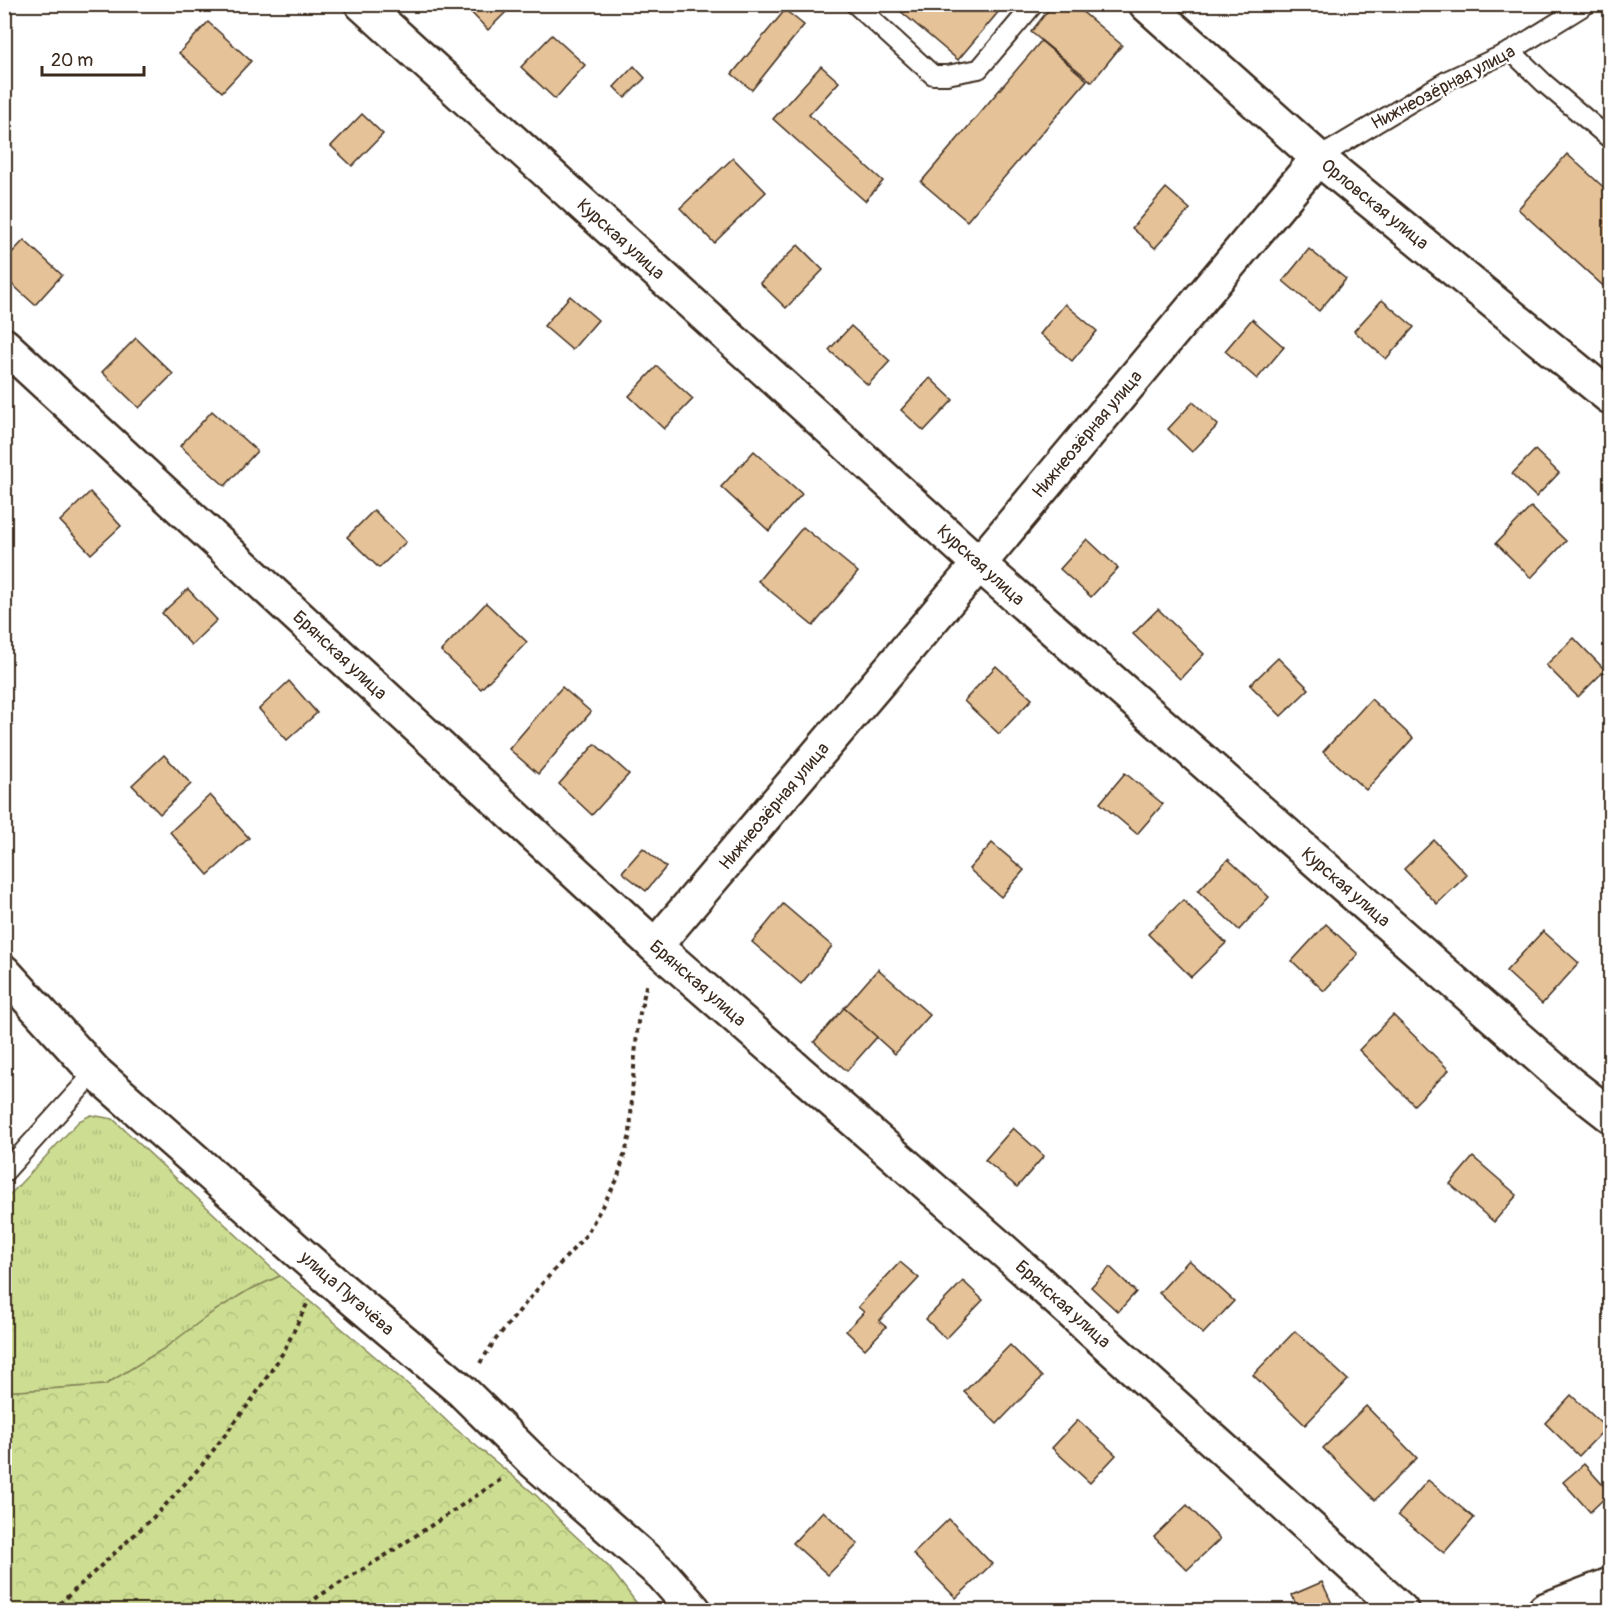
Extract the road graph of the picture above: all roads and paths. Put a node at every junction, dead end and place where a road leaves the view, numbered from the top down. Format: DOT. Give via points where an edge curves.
graph roads {
  1 [pos="362,4"];
  2 [pos="855,4"];
  3 [pos="1034,4"];
  4 [pos="1146,4"];
  5 [pos="1587,4"];
  6 [pos="1511,51"];
  7 [pos="1611,140"];
  8 [pos="1318,158"];
  9 [pos="4,345"];
  10 [pos="1611,396"];
  11 [pos="979,564"];
  12 [pos="655,946"];
  13 [pos="4,972"];
  14 [pos="95,1072"];
  15 [pos="1611,1115"];
  16 [pos="4,1173"];
  17 [pos="326,1276"];
  18 [pos="462,1390"];
  19 [pos="531,1459"];
  20 [pos="1611,1585"];
  21 [pos="53,1611"];
  22 [pos="301,1611"];
  23 [pos="694,1611"];
  24 [pos="1401,1611"];
  25 [pos="1545,1611"];
  1 -- 11 [label="street, Курская улица"];
  2 -- 3 [label="lane" via="933,75 947,75 979,69"];
  4 -- 8 [label="street, Орловская улица"];
  5 -- 6 [label="lane, Нижнеозёрная улица"];
  6 -- 7 [label="lane"];
  6 -- 8 [label="lane, Нижнеозёрная улица" via="1448,80"];
  8 -- 10 [label="street, Орловская улица"];
  8 -- 11 [label="street, Нижнеозёрная улица"];
  9 -- 12 [label="street, Брянская улица"];
  11 -- 12 [label="street, Нижнеозёрная улица"];
  11 -- 15 [label="street, Курская улица" via="1569,1083"];
  12 -- 18 [label="path" via="638,1022 630,1135 617,1180 586,1235 496,1340"];
  12 -- 24 [label="street, Брянская улица" via="1004,1251"];
  13 -- 14 [label="street, улица Пугачёва"];
  14 -- 16 [label="lane"];
  14 -- 17 [label="street, улица Пугачёва"];
  17 -- 18 [label="street, улица Пугачёва"];
  17 -- 21 [label="path" via="254,1397 202,1465 158,1513"];
  18 -- 19 [label="street, улица Пугачёва"];
  19 -- 22 [label="path"];
  19 -- 23 [label="street, улица Пугачёва" via="662,1574"];
  20 -- 25 [label="street"];
}
